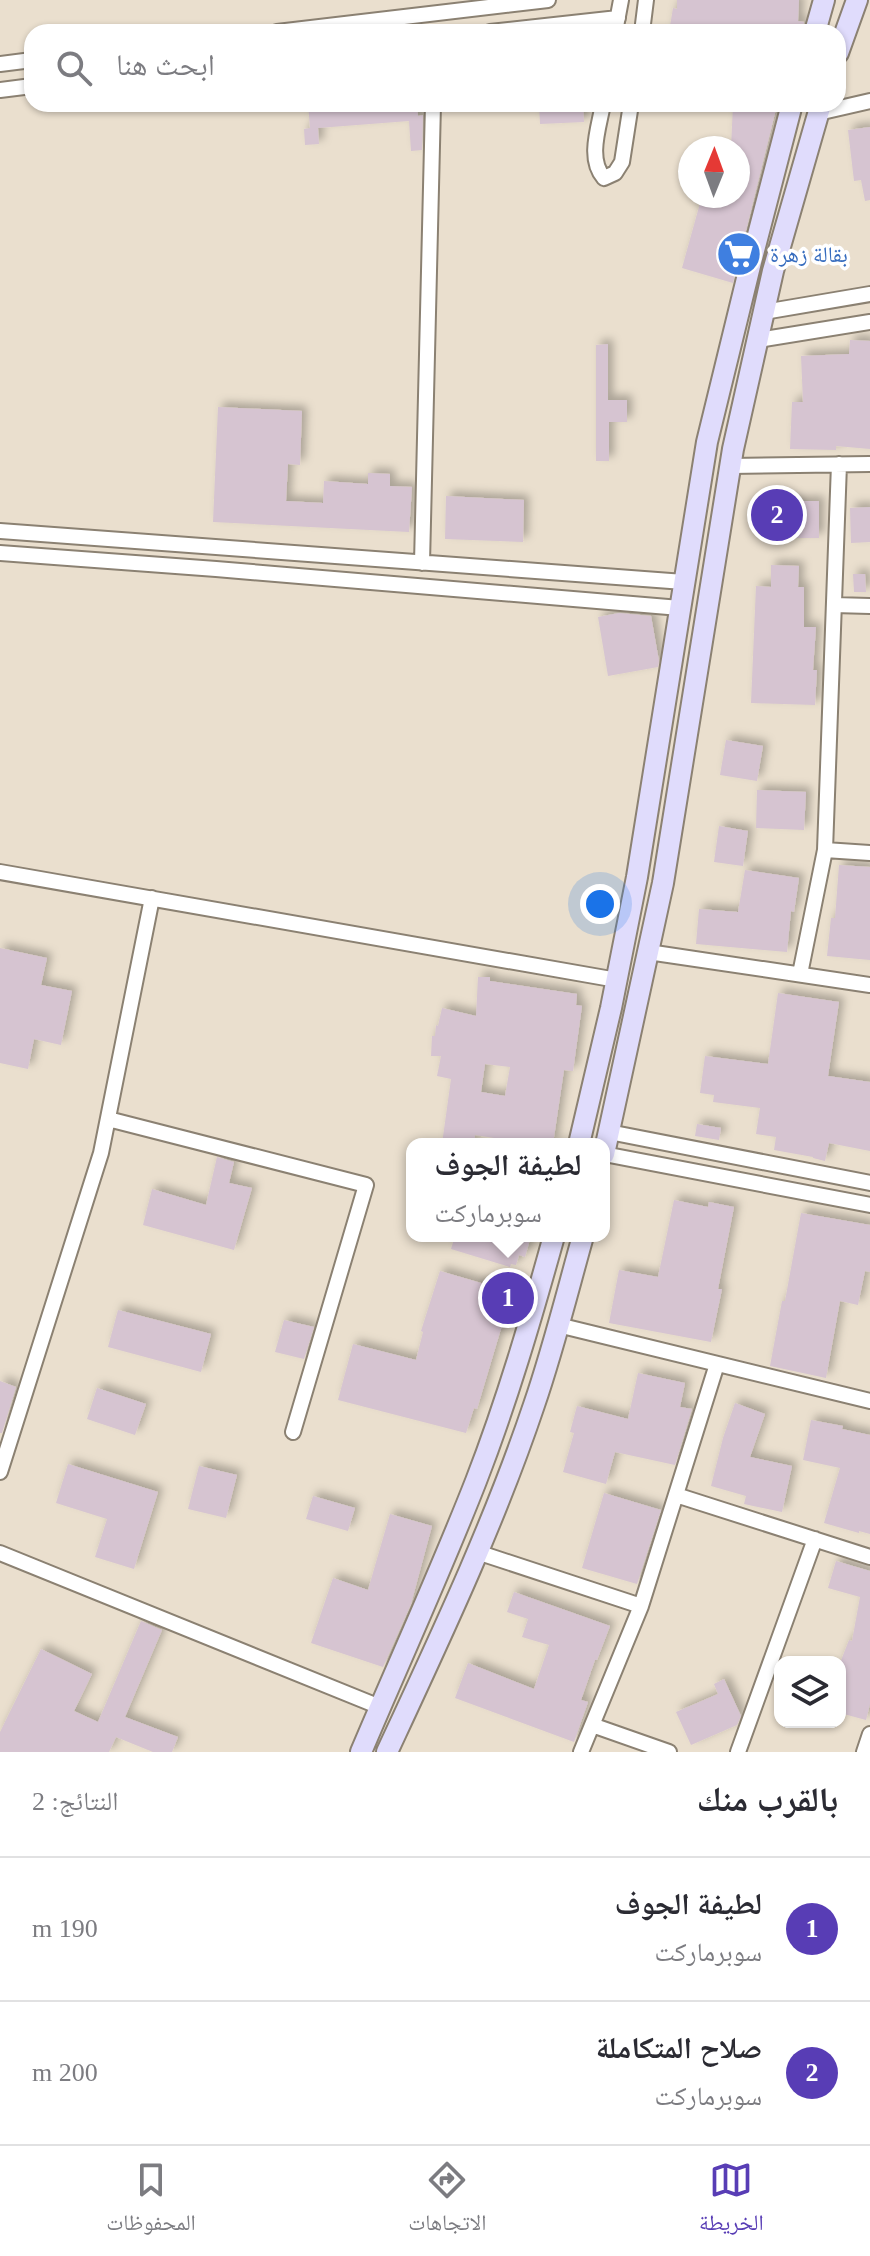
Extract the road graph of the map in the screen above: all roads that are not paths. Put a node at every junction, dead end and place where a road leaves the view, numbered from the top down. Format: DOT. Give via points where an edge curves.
graph roads {
  1 [pos="548,0"];
  2 [pos="621,0"];
  3 [pos="646,0"];
  4 [pos="824,0"];
  5 [pos="857,0"];
  6 [pos="431,7"];
  7 [pos="326,24"];
  8 [pos="616,24"];
  9 [pos="643,24"];
  10 [pos="817,24"];
  11 [pos="846,31"];
  12 [pos="24,61"];
  13 [pos="0,64"];
  14 [pos="24,87"];
  15 [pos="0,90"];
  16 [pos="870,101"];
  17 [pos="846,104"];
  18 [pos="433,112"];
  19 [pos="602,112"];
  20 [pos="630,112"];
  21 [pos="790,112"];
  22 [pos="818,112"];
  23 [pos="870,294"];
  24 [pos="764,312"];
  25 [pos="870,322"];
  26 [pos="758,340"];
  27 [pos="839,464"];
  28 [pos="870,464"];
  29 [pos="730,466"];
  30 [pos="0,531"];
  31 [pos="0,553"];
  32 [pos="422,563"];
  33 [pos="684,582"];
  34 [pos="834,605"];
  35 [pos="870,606"];
  36 [pos="680,608"];
  37 [pos="825,850"];
  38 [pos="870,853"];
  39 [pos="0,872"];
  40 [pos="152,898"];
  41 [pos="648,952"];
  42 [pos="800,974"];
  43 [pos="617,980"];
  44 [pos="870,985"];
  45 [pos="108,1119"];
  46 [pos="609,1132"];
  47 [pos="580,1138"];
  48 [pos="608,1138"];
  49 [pos="610,1155"];
  50 [pos="870,1183"];
  51 [pos="870,1205"];
  52 [pos="552,1242"];
  53 [pos="581,1242"];
  54 [pos="558,1325"];
  55 [pos="717,1364"];
  56 [pos="870,1401"];
  57 [pos="293,1432"];
  58 [pos="0,1472"];
  59 [pos="676,1495"];
  60 [pos="815,1539"];
  61 [pos="477,1552"];
  62 [pos="0,1553"];
  63 [pos="870,1557"];
  64 [pos="641,1606"];
  65 [pos="380,1707"];
  66 [pos="592,1725"];
  67 [pos="870,1734"];
  68 [pos="361,1752"];
  69 [pos="387,1752"];
  70 [pos="581,1752"];
  71 [pos="669,1752"];
  72 [pos="738,1752"];
  73 [pos="864,1752"];
  1 -- 6 [label="street"];
  2 -- 8 [label="street"];
  3 -- 9 [label="street"];
  4 -- 10 [label="street"];
  5 -- 11 [label="street"];
  6 -- 7 [label="street"];
  12 -- 13 [label="street"];
  14 -- 15 [label="street"];
  16 -- 17 [label="street"];
  18 -- 32 [label="street"];
  19 -- 20 [label="street" via="594,156 604,178 622,162"];
  21 -- 33 [label="street" via="707,442"];
  22 -- 24 [label="street"];
  23 -- 24 [label="street"];
  24 -- 26 [label="street"];
  25 -- 26 [label="street"];
  26 -- 29 [label="street"];
  27 -- 28 [label="street"];
  27 -- 29 [label="street"];
  27 -- 34 [label="street"];
  29 -- 41 [label="street"];
  30 -- 32 [label="street"];
  31 -- 36 [label="street"];
  32 -- 33 [label="street"];
  33 -- 36 [label="street"];
  34 -- 35 [label="street"];
  34 -- 37 [label="street"];
  36 -- 43 [label="street"];
  37 -- 38 [label="street"];
  37 -- 42 [label="street"];
  39 -- 40 [label="street"];
  40 -- 43 [label="street"];
  40 -- 45 [label="street"];
  41 -- 42 [label="street"];
  41 -- 46 [label="street"];
  42 -- 44 [label="street"];
  43 -- 47 [label="street"];
  45 -- 57 [label="street" via="366,1185"];
  45 -- 58 [label="street"];
  46 -- 48 [label="street"];
  46 -- 50 [label="street"];
  49 -- 51 [label="street"];
  52 -- 65 [label="street" via="476,1480"];
  53 -- 54 [label="street"];
  54 -- 55 [label="street"];
  54 -- 61 [label="street" via="534,1405"];
  55 -- 56 [label="street"];
  55 -- 59 [label="street"];
  59 -- 60 [label="street"];
  59 -- 64 [label="street"];
  60 -- 63 [label="street"];
  60 -- 72 [label="street"];
  61 -- 64 [label="street"];
  61 -- 69 [label="street"];
  62 -- 65 [label="street"];
  64 -- 66 [label="street"];
  65 -- 68 [label="street"];
  66 -- 70 [label="street"];
  66 -- 71 [label="street"];
  67 -- 73 [label="street"];
}
